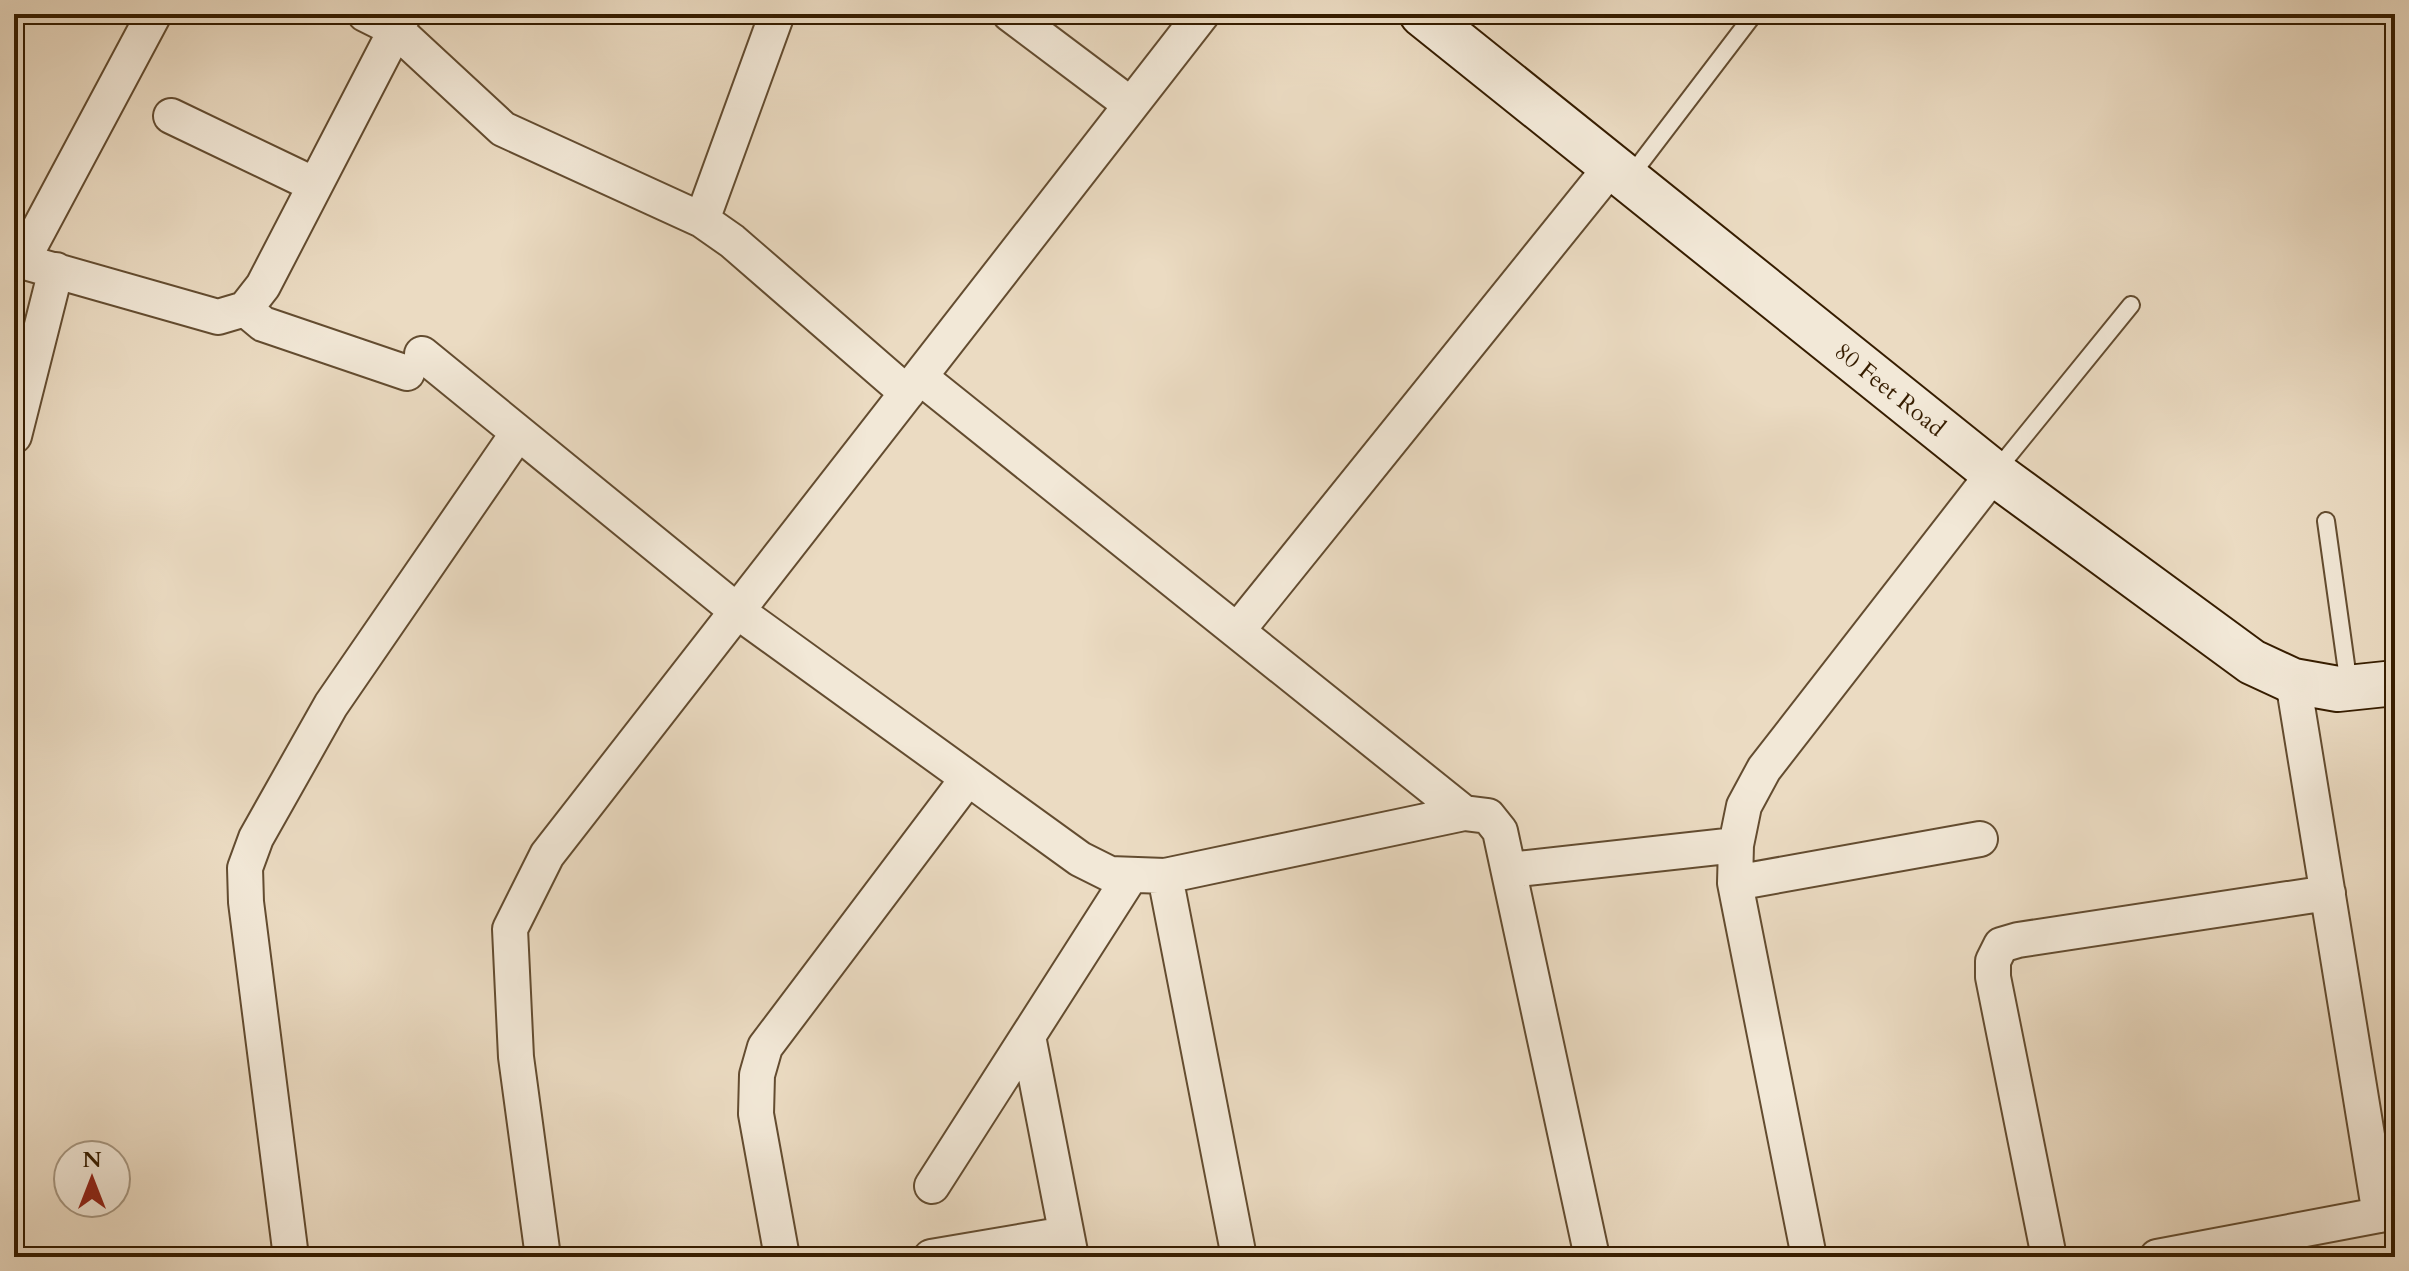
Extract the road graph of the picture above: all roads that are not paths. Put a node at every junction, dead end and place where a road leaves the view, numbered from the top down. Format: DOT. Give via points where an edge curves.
graph roads {
  1 [pos="154,14"];
  2 [pos="365,14"];
  3 [pos="777,14"];
  4 [pos="1010,14"];
  5 [pos="1202,14"];
  6 [pos="1422,14"];
  7 [pos="1754,14"];
  8 [pos="400,22"];
  9 [pos="1131,105"];
  10 [pos="171,116"];
  11 [pos="1620,172"];
  12 [pos="315,185"];
  13 [pos="702,220"];
  14 [pos="18,260"];
  15 [pos="56,270"];
  16 [pos="2131,305"];
  17 [pos="245,309"];
  18 [pos="913,385"];
  19 [pos="518,433"];
  20 [pos="14,436"];
  21 [pos="1994,473"];
  22 [pos="2326,521"];
  23 [pos="737,611"];
  24 [pos="1237,631"];
  25 [pos="2293,681"];
  26 [pos="2395,683"];
  27 [pos="2349,688"];
  28 [pos="968,778"];
  29 [pos="1464,813"];
  30 [pos="1980,839"];
  31 [pos="1736,845"];
  32 [pos="1509,870"];
  33 [pos="1131,875"];
  34 [pos="1165,876"];
  35 [pos="1735,883"];
  36 [pos="2328,893"];
  37 [pos="1028,1036"];
  38 [pos="932,1186"];
  39 [pos="2388,1214"];
  40 [pos="1069,1246"];
  41 [pos="291,1257"];
  42 [pos="543,1257"];
  43 [pos="782,1257"];
  44 [pos="931,1257"];
  45 [pos="1239,1257"];
  46 [pos="1592,1257"];
  47 [pos="1809,1257"];
  48 [pos="2049,1257"];
  49 [pos="2157,1257"];
  1 -- 14 [label="street"];
  2 -- 8 [label="street"];
  3 -- 13 [label="street"];
  4 -- 9 [label="street"];
  5 -- 9 [label="street"];
  6 -- 11 [label="main road, 80 Feet Road"];
  7 -- 11 [label="lane"];
  8 -- 12 [label="street"];
  8 -- 13 [label="street" via="503,129"];
  9 -- 18 [label="street"];
  10 -- 12 [label="street"];
  11 -- 21 [label="main road, 80 Feet Road"];
  11 -- 24 [label="street"];
  12 -- 17 [label="street" via="263,286"];
  13 -- 18 [label="street"];
  14 -- 15 [label="street"];
  15 -- 17 [label="street" via="218,317"];
  15 -- 20 [label="street"];
  16 -- 21 [label="lane"];
  17 -- 19 [label="street" via="263,324 414,363"];
  18 -- 23 [label="street"];
  18 -- 24 [label="street"];
  19 -- 23 [label="street"];
  19 -- 41 [label="street" via="331,705 256,838 245,868"];
  21 -- 25 [label="main road, 80 Feet Road" via="2252,662"];
  21 -- 31 [label="street" via="1764,769 1744,806"];
  22 -- 27 [label="lane"];
  23 -- 28 [label="street"];
  23 -- 42 [label="street" via="547,855 510,929 516,1057"];
  24 -- 29 [label="street"];
  25 -- 27 [label="main road, 80 Feet Road"];
  25 -- 36 [label="street"];
  26 -- 27 [label="main road, 80 Feet Road"];
  28 -- 33 [label="street" via="1080,859 1110,874"];
  28 -- 43 [label="street" via="765,1047 757,1075 756,1114"];
  29 -- 32 [label="street" via="1488,816 1500,831"];
  29 -- 34 [label="street"];
  30 -- 35 [label="street"];
  31 -- 32 [label="street"];
  31 -- 35 [label="street"];
  32 -- 46 [label="street"];
  33 -- 34 [label="street"];
  33 -- 37 [label="street"];
  34 -- 45 [label="street"];
  35 -- 47 [label="street"];
  36 -- 39 [label="street"];
  36 -- 48 [label="street" via="2001,945 1993,977"];
  37 -- 38 [label="street"];
  37 -- 40 [label="street"];
  39 -- 49 [label="street"];
  40 -- 44 [label="street"];
}
